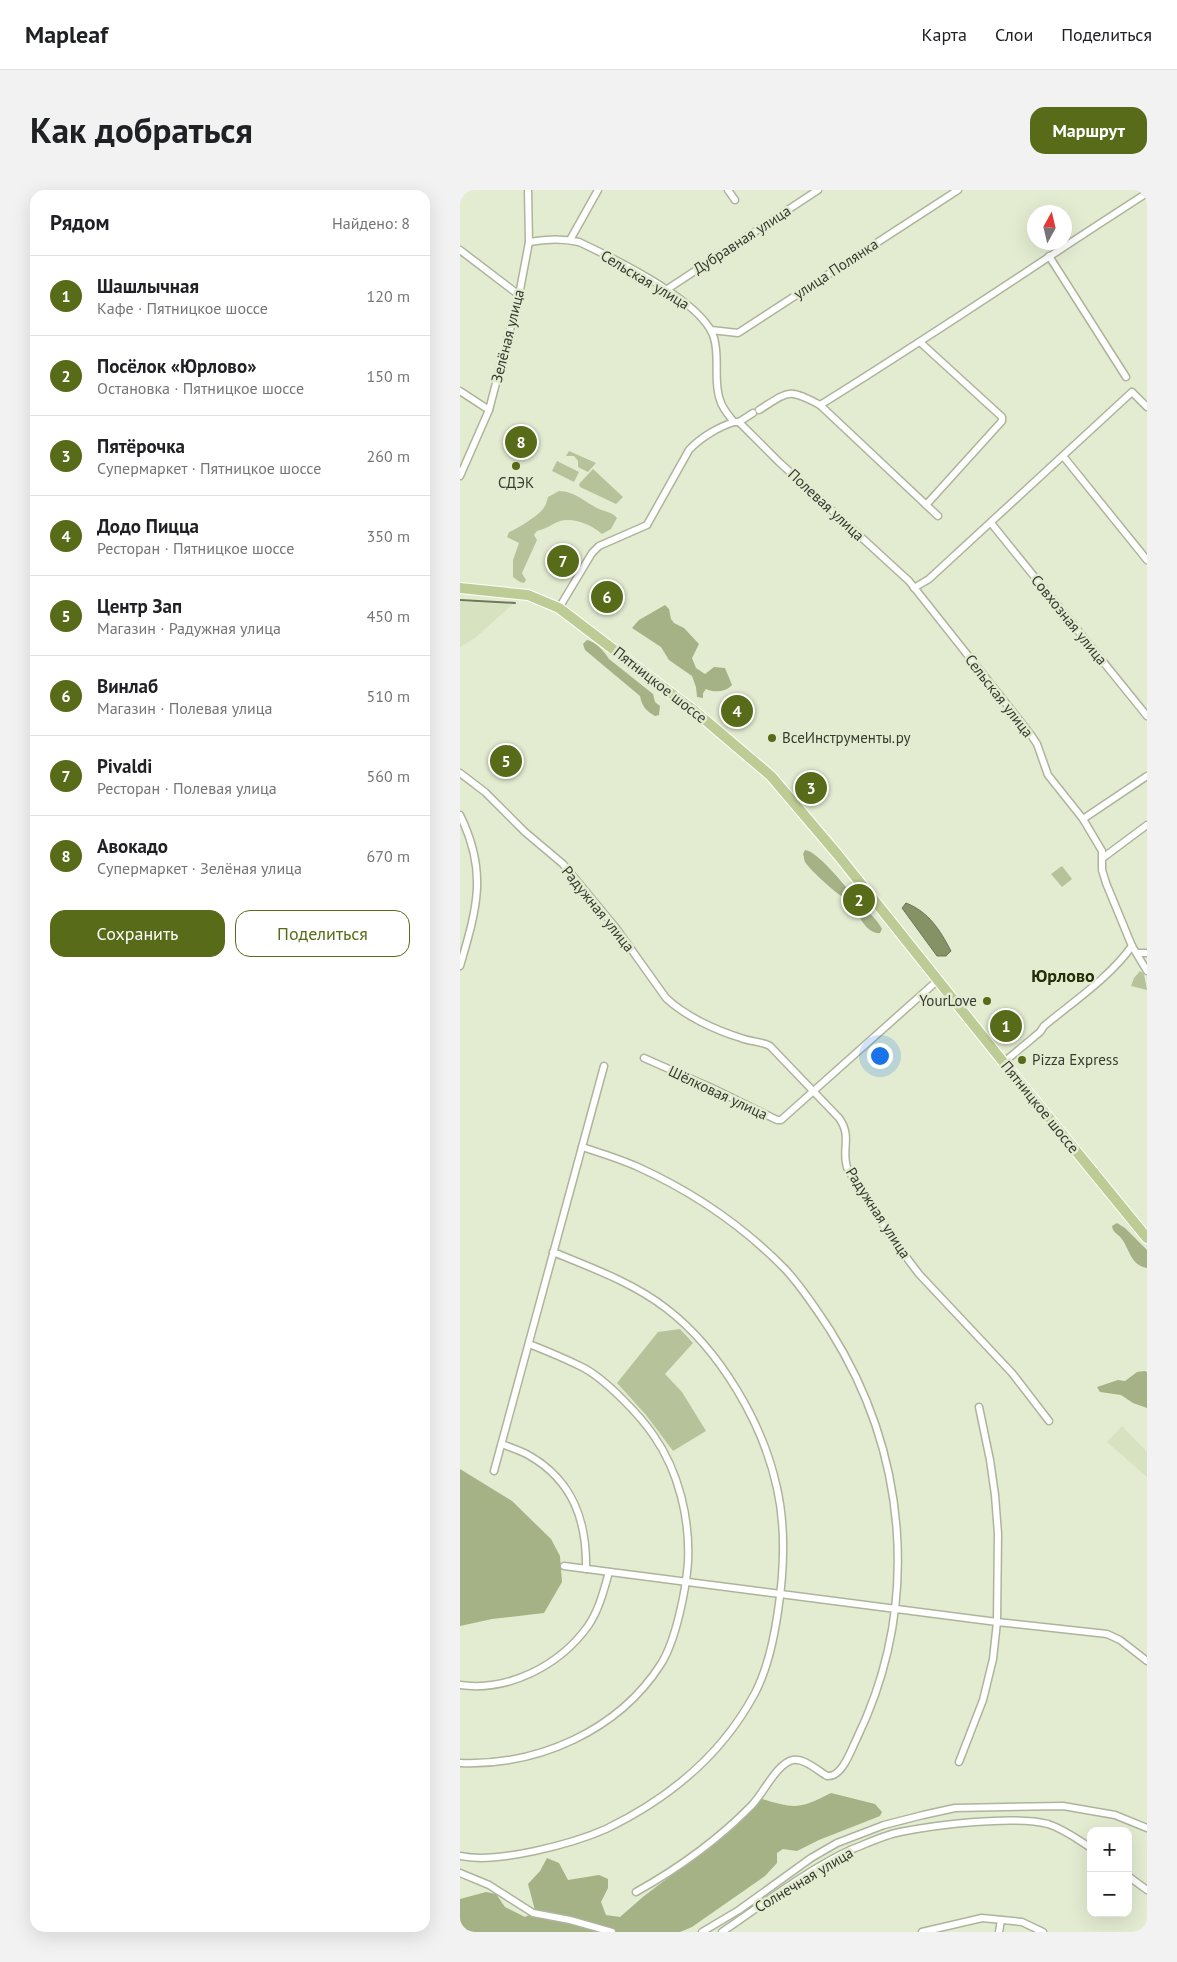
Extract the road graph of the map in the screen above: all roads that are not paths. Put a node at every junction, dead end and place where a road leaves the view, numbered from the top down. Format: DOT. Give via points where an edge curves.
graph roads {
  1 [pos="528,190"];
  2 [pos="598,190"];
  3 [pos="728,190"];
  4 [pos="818,190"];
  5 [pos="958,190"];
  6 [pos="1147,193"];
  7 [pos="735,200"];
  8 [pos="570,240"];
  9 [pos="529,242"];
  10 [pos="460,250"];
  11 [pos="1049,256"];
  12 [pos="666,290"];
  13 [pos="519,295"];
  14 [pos="711,330"];
  15 [pos="921,343"];
  16 [pos="1126,377"];
  17 [pos="460,391"];
  18 [pos="820,406"];
  19 [pos="1147,407"];
  20 [pos="489,410"];
  21 [pos="737,422"];
  22 [pos="1063,456"];
  23 [pos="460,476"];
  24 [pos="926,505"];
  25 [pos="938,516"];
  26 [pos="991,523"];
  27 [pos="1147,560"];
  28 [pos="460,588"];
  29 [pos="914,588"];
  30 [pos="559,608"];
  31 [pos="1147,716"];
  32 [pos="460,773"];
  33 [pos="1147,776"];
  34 [pos="460,815"];
  35 [pos="1083,819"];
  36 [pos="1147,824"];
  37 [pos="1104,857"];
  38 [pos="1132,946"];
  39 [pos="1137,952"];
  40 [pos="1147,952"];
  41 [pos="460,966"];
  42 [pos="1147,971"];
  43 [pos="938,980"];
  44 [pos="644,1058"];
  45 [pos="1004,1062"];
  46 [pos="604,1066"];
  47 [pos="814,1092"];
  48 [pos="582,1147"];
  49 [pos="1147,1238"];
  50 [pos="554,1252"];
  51 [pos="529,1344"];
  52 [pos="979,1407"];
  53 [pos="1048,1421"];
  54 [pos="502,1444"];
  55 [pos="494,1471"];
  56 [pos="564,1566"];
  57 [pos="586,1569"];
  58 [pos="609,1572"];
  59 [pos="686,1582"];
  60 [pos="781,1594"];
  61 [pos="896,1608"];
  62 [pos="997,1622"];
  63 [pos="1147,1661"];
  64 [pos="460,1685"];
  65 [pos="460,1762"];
  66 [pos="959,1762"];
  67 [pos="1147,1828"];
  68 [pos="1087,1845"];
  69 [pos="460,1856"];
  70 [pos="460,1872"];
  71 [pos="1132,1879"];
  72 [pos="1147,1890"];
  73 [pos="636,1892"];
  74 [pos="1001,1920"];
  75 [pos="612,1932"];
  76 [pos="702,1932"];
  77 [pos="722,1932"];
  78 [pos="922,1932"];
  79 [pos="999,1932"];
  80 [pos="1043,1932"];
  1 -- 9 [label="street, Зелёная улица"];
  2 -- 8 [label="street"];
  3 -- 7 [label="street"];
  4 -- 12 [label="street, Дубравная улица"];
  5 -- 14 [label="street, улица Полянка" via="738,333"];
  6 -- 11 [label="street"];
  8 -- 9 [label="street, Сельская улица"];
  8 -- 12 [label="street, Сельская улица" via="599,252"];
  9 -- 13 [label="street, Зелёная улица"];
  10 -- 13 [label="street"];
  11 -- 15 [label="street"];
  11 -- 16 [label="street"];
  12 -- 14 [label="street, Сельская улица" via="691,307"];
  13 -- 20 [label="street, Зелёная улица"];
  14 -- 21 [label="street, Сельская улица" via="717,353 719,398 727,414"];
  15 -- 18 [label="street"];
  15 -- 24 [label="street" via="1002,417 1002,421"];
  17 -- 20 [label="street"];
  18 -- 21 [label="street" via="798,394 788,393"];
  18 -- 24 [label="street"];
  19 -- 22 [label="street" via="1132,392"];
  20 -- 23 [label="street, Зелёная улица"];
  21 -- 29 [label="street, Полевая улица"];
  21 -- 30 [label="street" via="726,425 689,450 647,525 599,546"];
  22 -- 26 [label="street"];
  22 -- 27 [label="street"];
  24 -- 25 [label="street"];
  26 -- 29 [label="street" via="929,579"];
  26 -- 31 [label="street, Совхозная улица"];
  28 -- 30 [label="main road, Пятницкое шоссе" via="528,596"];
  29 -- 35 [label="street, Сельская улица" via="1037,744 1048,775"];
  30 -- 43 [label="main road, Пятницкое шоссе" via="697,714 771,776"];
  32 -- 47 [label="street, Радужная улица" via="563,864 675,1007 721,1031 764,1042"];
  33 -- 35 [label="street"];
  34 -- 41 [label="street" via="475,853 478,872 475,914"];
  35 -- 37 [label="street, Сельская улица"];
  36 -- 37 [label="street"];
  37 -- 38 [label="street, Сельская улица" via="1102,870 1106,883"];
  38 -- 39 [label="street, Сельская улица"];
  38 -- 45 [label="street" via="1104,977"];
  39 -- 40 [label="street"];
  39 -- 42 [label="street, Сельская улица"];
  43 -- 45 [label="main road, Пятницкое шоссе"];
  43 -- 47 [label="street"];
  44 -- 47 [label="street, Шёлковая улица" via="777,1120 784,1118"];
  45 -- 49 [label="main road, Пятницкое шоссе"];
  46 -- 48 [label="street"];
  47 -- 53 [label="street, Радужная улица" via="844,1125 844,1161 891,1237 919,1274 1012,1373"];
  48 -- 50 [label="street"];
  48 -- 61 [label="street" via="637,1166 718,1212 786,1270 816,1308 842,1349 865,1396 885,1456 896,1512"];
  50 -- 51 [label="street"];
  50 -- 60 [label="street" via="633,1288 667,1310 704,1345 732,1381 750,1412 777,1488 782,1523"];
  51 -- 54 [label="street"];
  51 -- 59 [label="street" via="586,1369 635,1412 655,1437 671,1467 686,1519"];
  52 -- 62 [label="street" via="996,1495"];
  54 -- 55 [label="street"];
  54 -- 57 [label="street" via="530,1456 551,1471 567,1489 584,1530"];
  56 -- 57 [label="street"];
  57 -- 58 [label="street"];
  58 -- 59 [label="street"];
  58 -- 64 [label="street" via="599,1605 570,1647 546,1665 522,1677 495,1685"];
  59 -- 60 [label="street"];
  59 -- 65 [label="street" via="662,1662 626,1706 565,1744 523,1758 485,1764"];
  60 -- 61 [label="street"];
  60 -- 69 [label="street" via="768,1662 755,1693 715,1752 685,1780 626,1818 587,1837 496,1857"];
  61 -- 62 [label="street"];
  61 -- 73 [label="street" via="874,1701 836,1775 827,1776 801,1760 788,1762 754,1803 714,1841"];
  62 -- 63 [label="street" via="1107,1634"];
  62 -- 66 [label="street" via="993,1659 983,1700"];
  67 -- 76 [label="street" via="1114,1815 1063,1806 955,1808 924,1815 884,1825 837,1843"];
  68 -- 77 [label="street, Солнечная улица" via="1048,1824 1017,1821 974,1822 899,1832 849,1851 802,1878"];
  70 -- 75 [label="street" via="489,1884 533,1912"];
  71 -- 72 [label="street"];
  74 -- 78 [label="street" via="982,1918"];
  74 -- 79 [label="street"];
  74 -- 80 [label="street" via="1022,1922"];
}
